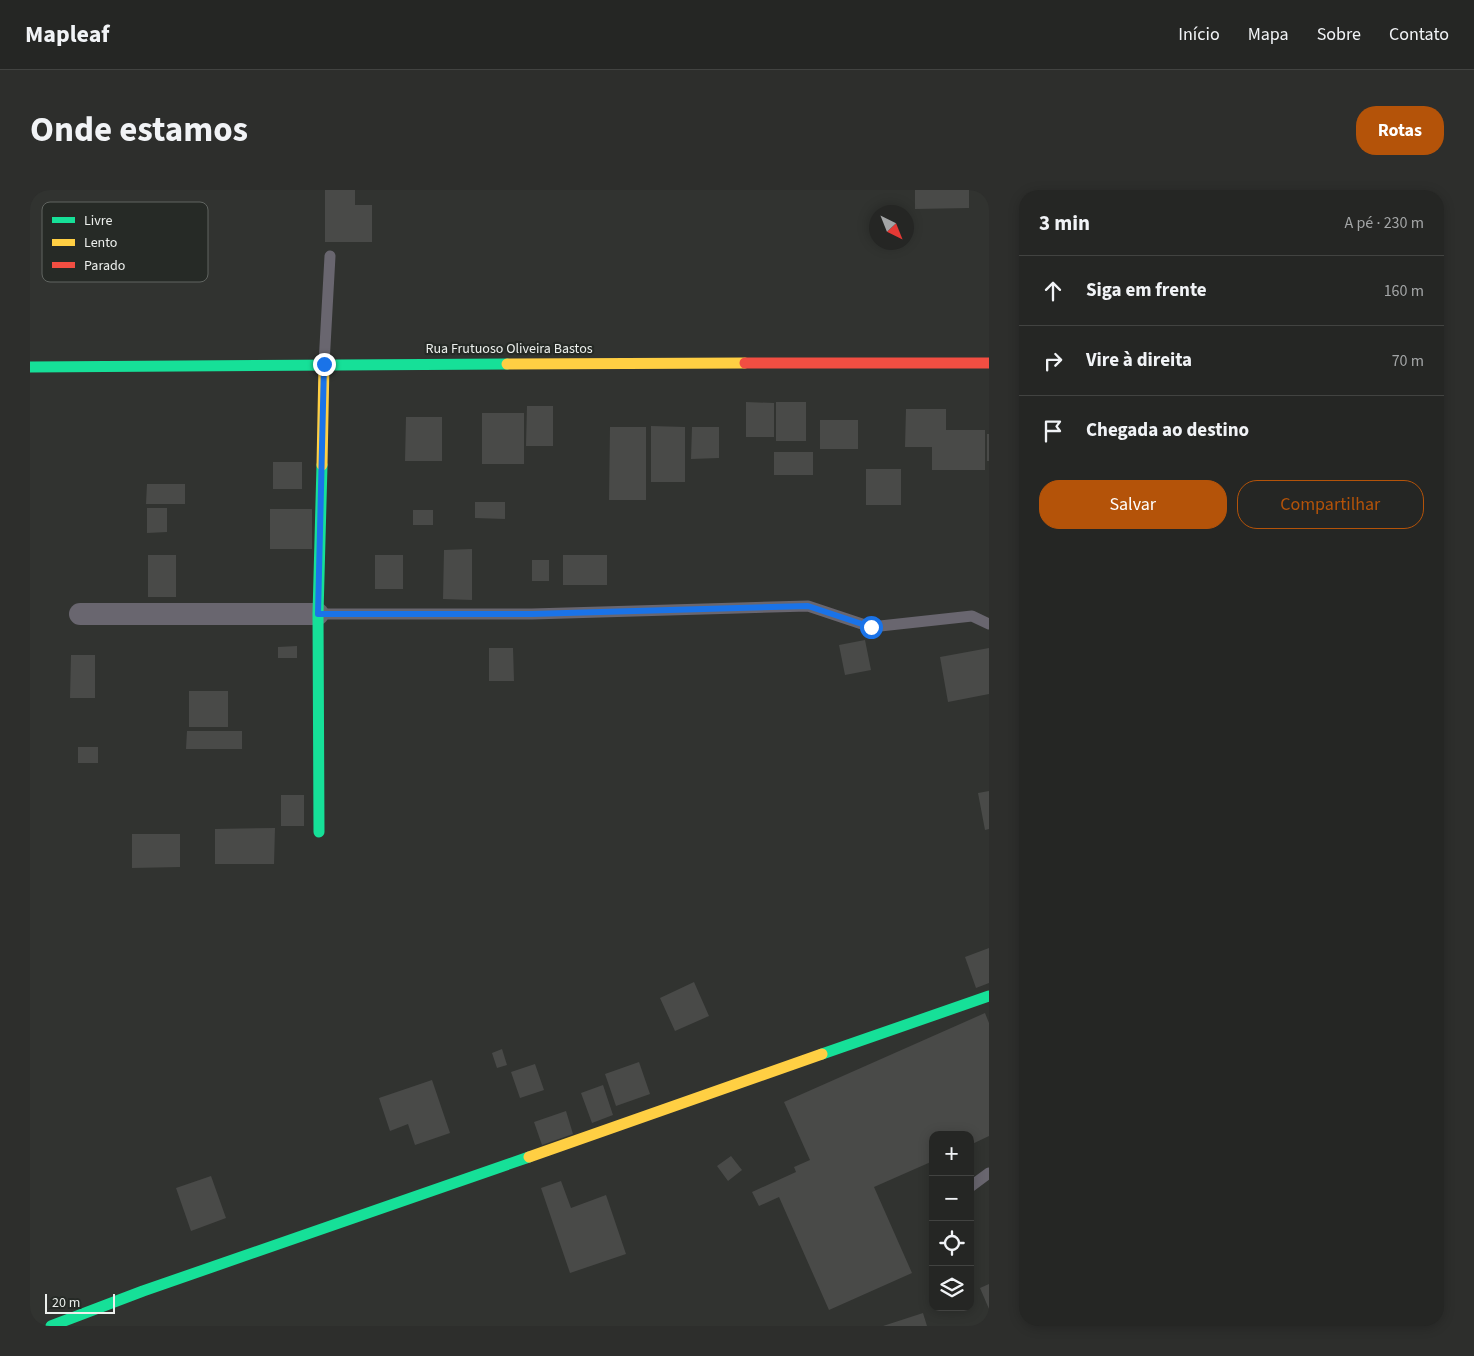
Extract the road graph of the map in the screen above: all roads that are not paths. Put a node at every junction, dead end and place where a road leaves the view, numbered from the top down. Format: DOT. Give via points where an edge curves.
graph roads {
  1 [pos="330,256"];
  2 [pos="989,363"];
  3 [pos="324,364"];
  4 [pos="30,367"];
  5 [pos="80,614"];
  6 [pos="318,614"];
  7 [pos="989,624"];
  8 [pos="319,832"];
  9 [pos="989,996"];
  10 [pos="989,1173"];
  11 [pos="974,1184"];
  12 [pos="51,1326"];
  1 -- 3 [label="lane"];
  2 -- 3 [label="street, Rua Frutuoso Oliveira Bastos"];
  3 -- 4 [label="street, Rua Frutuoso Oliveira Bastos"];
  3 -- 6 [label="street"];
  5 -- 6 [label="street"];
  6 -- 7 [label="lane" via="532,614 808,606 871,627 972,616"];
  6 -- 8 [label="street"];
  9 -- 12 [label="street"];
  10 -- 11 [label="lane"];
}
